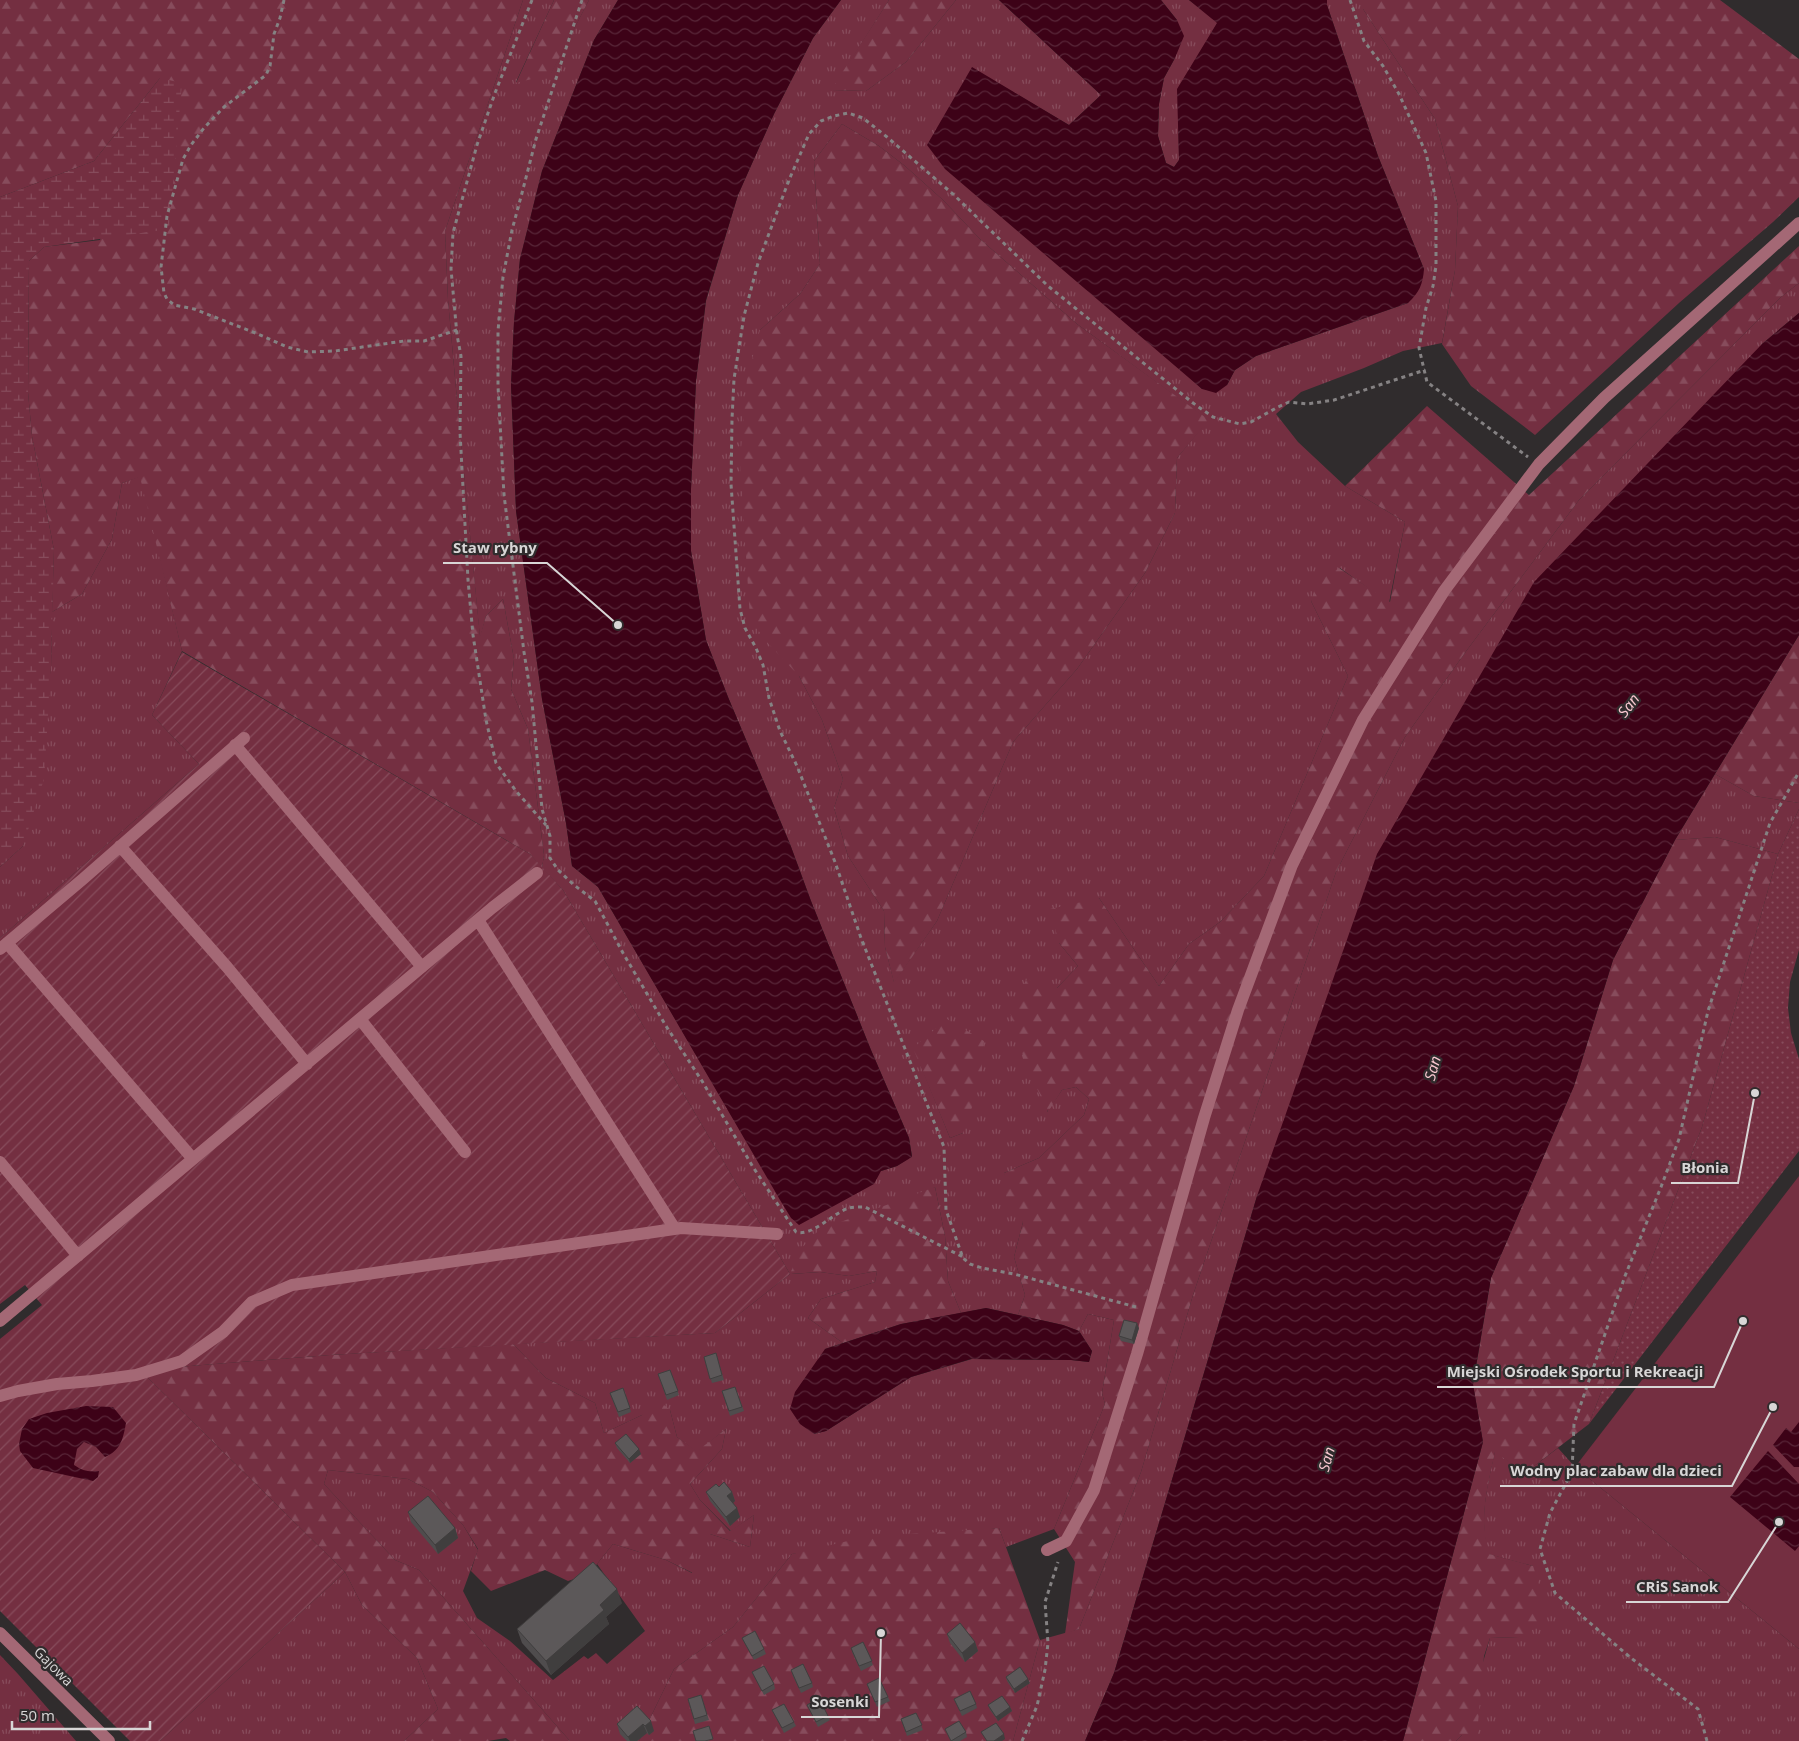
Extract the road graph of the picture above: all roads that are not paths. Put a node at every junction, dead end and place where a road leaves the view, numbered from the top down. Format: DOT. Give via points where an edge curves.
graph roads {
  1 [pos="1799,223"];
  2 [pos="120,846"];
  3 [pos="537,874"];
  4 [pos="478,920"];
  5 [pos="4,946"];
  6 [pos="422,966"];
  7 [pos="360,1019"];
  8 [pos="307,1064"];
  9 [pos="465,1152"];
  10 [pos="193,1159"];
  11 [pos="0,1162"];
  12 [pos="675,1229"];
  13 [pos="777,1234"];
  14 [pos="78,1256"];
  15 [pos="0,1321"];
  16 [pos="0,1396"];
  17 [pos="1047,1550"];
  18 [pos="0,1633"];
  19 [pos="109,1741"];
  1 -- 17 [label="street" via="1604,398 1539,464 1444,591 1363,720 1292,865 1238,1010 1094,1490 1066,1540"];
  2 -- 5 [label="street"];
  2 -- 6 [label="street" via="240,741"];
  2 -- 8 [label="street"];
  3 -- 4 [label="street"];
  4 -- 6 [label="street"];
  4 -- 12 [label="street"];
  5 -- 10 [label="street"];
  6 -- 7 [label="street"];
  7 -- 8 [label="street"];
  7 -- 9 [label="street"];
  8 -- 10 [label="street"];
  10 -- 14 [label="street"];
  11 -- 14 [label="street"];
  12 -- 13 [label="street"];
  12 -- 16 [label="street" via="292,1285 252,1302 223,1332 182,1361 136,1375 57,1384"];
  14 -- 15 [label="street"];
  18 -- 19 [label="street, Gajowa"];
}
